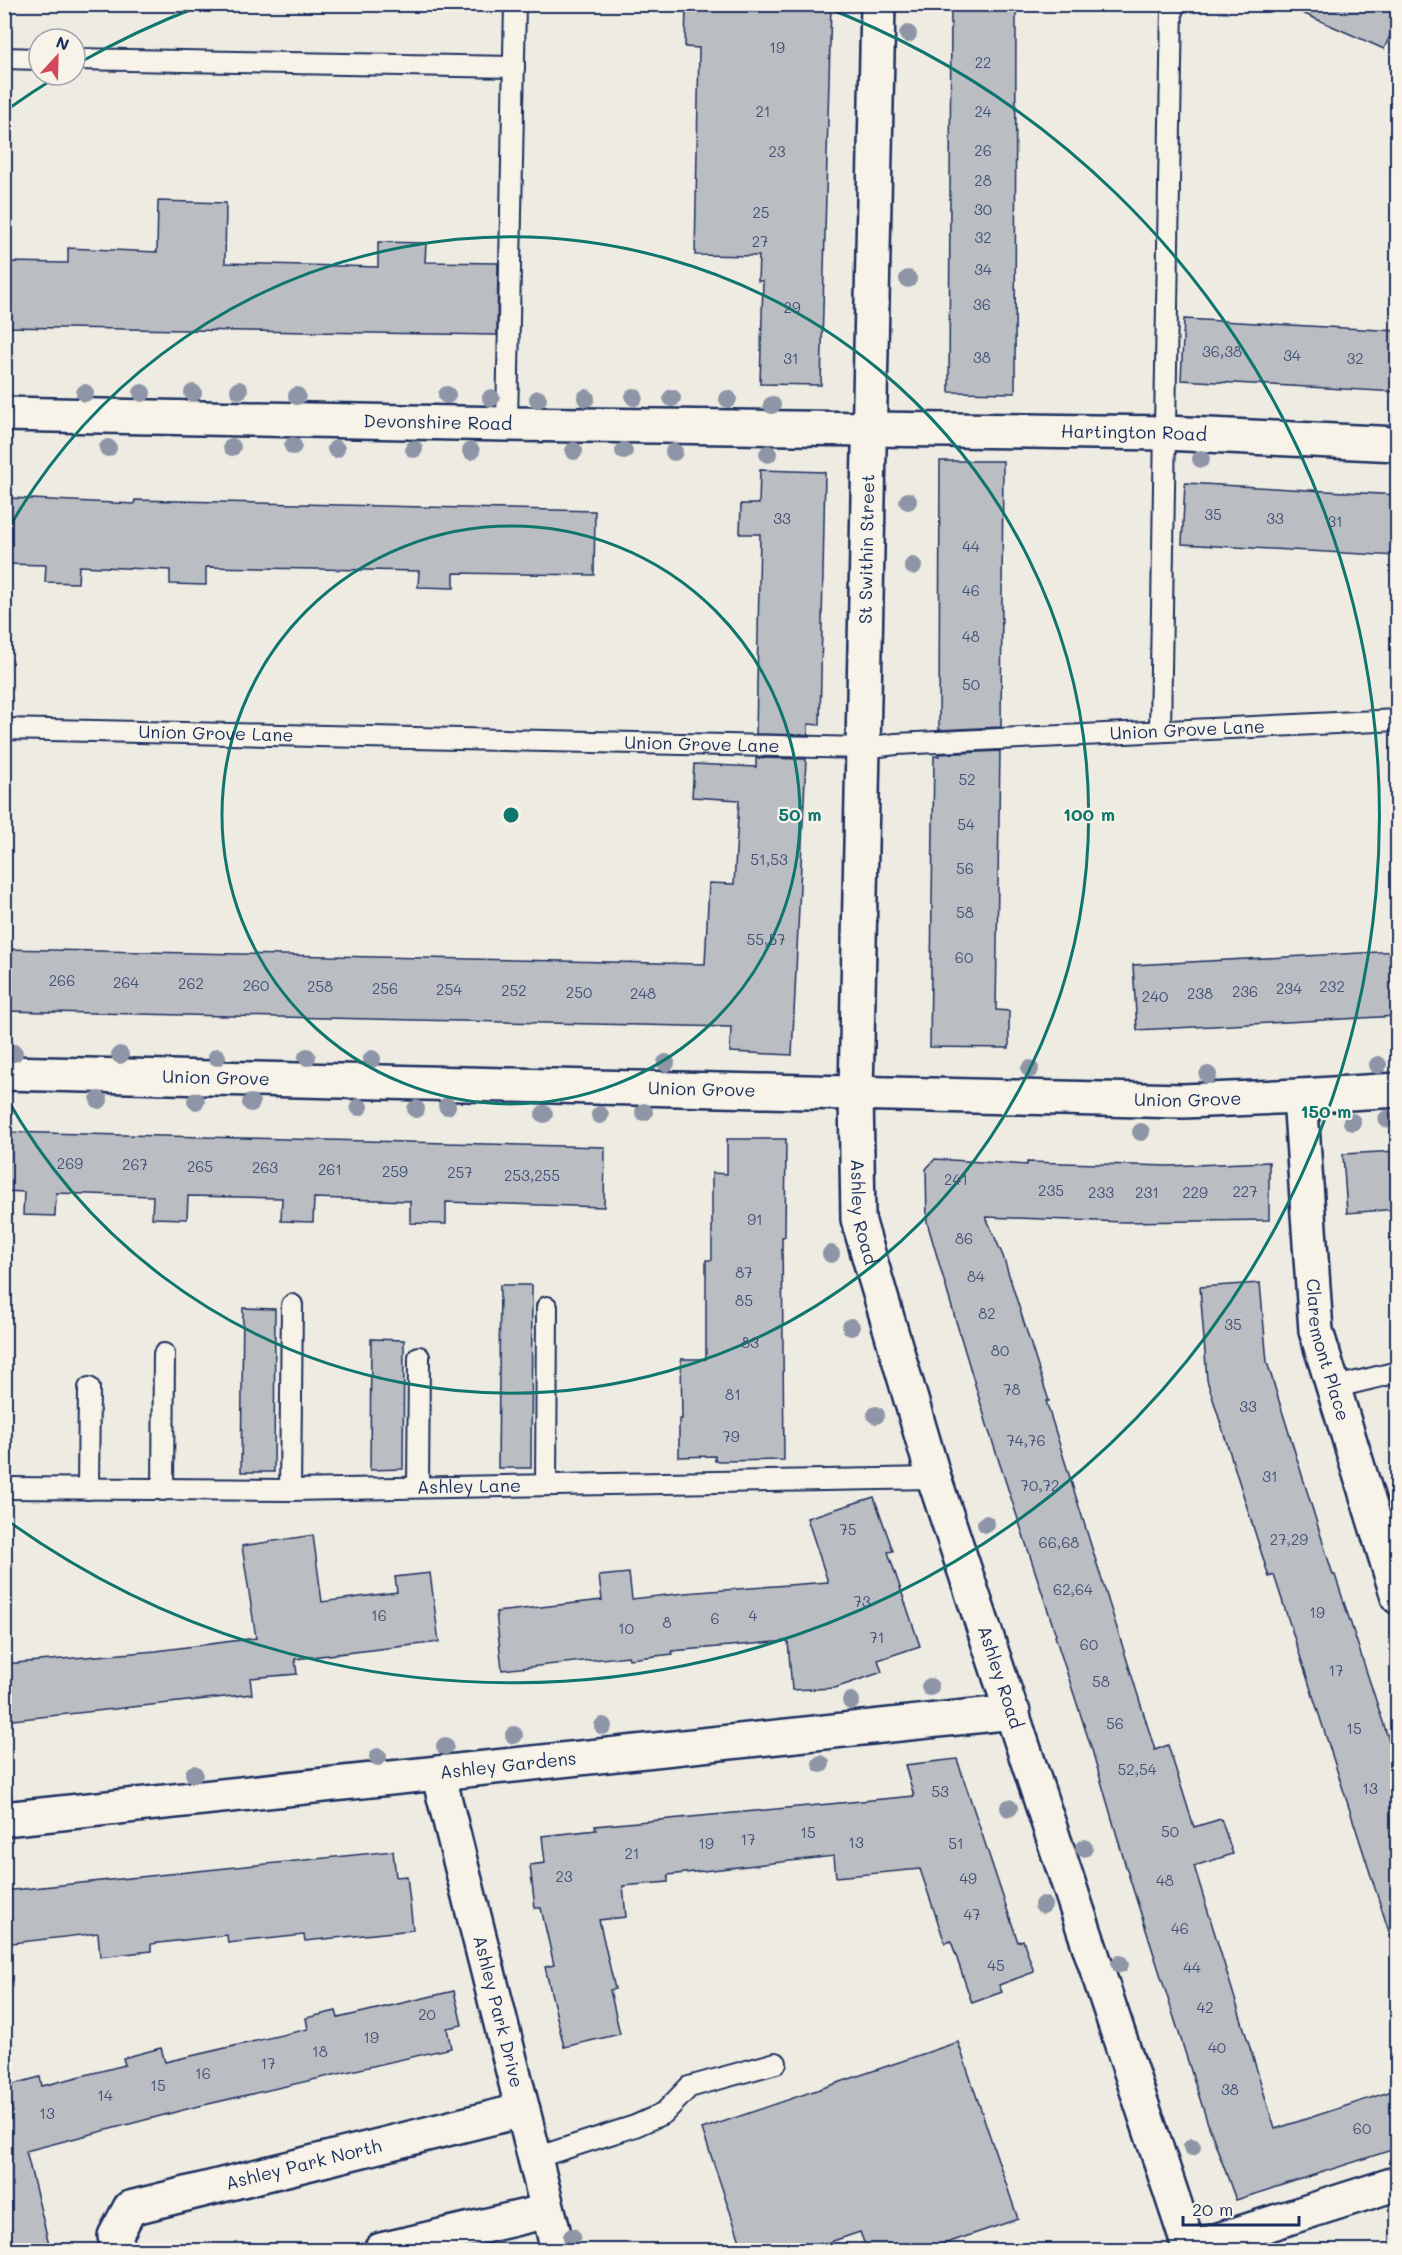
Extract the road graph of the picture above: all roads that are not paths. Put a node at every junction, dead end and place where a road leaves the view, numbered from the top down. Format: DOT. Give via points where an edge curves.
graph roads {
  1 [pos="515,4"];
  2 [pos="878,4"];
  3 [pos="1172,4"];
  4 [pos="4,58"];
  5 [pos="27,59"];
  6 [pos="87,59"];
  7 [pos="514,68"];
  8 [pos="4,414"];
  9 [pos="507,424"];
  10 [pos="869,429"];
  11 [pos="1165,433"];
  12 [pos="1398,444"];
  13 [pos="1398,720"];
  14 [pos="4,729"];
  15 [pos="1160,731"];
  16 [pos="863,748"];
  17 [pos="4,1073"];
  18 [pos="1398,1090"];
  19 [pos="856,1094"];
  20 [pos="1300,1096"];
  21 [pos="292,1305"];
  22 [pos="547,1307"];
  23 [pos="164,1354"];
  24 [pos="419,1356"];
  25 [pos="1398,1372"];
  26 [pos="89,1388"];
  27 [pos="1332,1388"];
  28 [pos="934,1478"];
  29 [pos="546,1485"];
  30 [pos="4,1488"];
  31 [pos="418,1488"];
  32 [pos="88,1489"];
  33 [pos="163,1490"];
  34 [pos="290,1490"];
  35 [pos="1398,1597"];
  36 [pos="1013,1712"];
  37 [pos="438,1773"];
  38 [pos="4,1820"];
  39 [pos="776,2063"];
  40 [pos="523,2110"];
  41 [pos="535,2158"];
  42 [pos="1398,2183"];
  43 [pos="548,2211"];
  44 [pos="118,2250"];
  45 [pos="381,2250"];
  46 [pos="558,2250"];
  47 [pos="1190,2250"];
  1 -- 7 [label="lane"];
  2 -- 10 [label="street, St Swithin Street"];
  3 -- 11 [label="lane"];
  4 -- 5 [label="lane"];
  6 -- 7 [label="lane"];
  7 -- 9 [label="lane"];
  8 -- 9 [label="street, Devonshire Road"];
  9 -- 10 [label="street, Devonshire Road"];
  10 -- 11 [label="street, Hartington Road"];
  10 -- 16 [label="street, St Swithin Street"];
  11 -- 12 [label="street, Hartington Road"];
  11 -- 15 [label="lane"];
  13 -- 15 [label="lane, Union Grove Lane"];
  14 -- 16 [label="lane, Union Grove Lane"];
  15 -- 16 [label="lane, Union Grove Lane"];
  16 -- 19 [label="street, St Swithin Street"];
  17 -- 19 [label="street, Union Grove"];
  18 -- 20 [label="street, Union Grove"];
  19 -- 20 [label="street, Union Grove" via="1183,1101"];
  19 -- 28 [label="street, Ashley Road" via="858,1219"];
  20 -- 27 [label="street, Claremont Place" via="1316,1330"];
  21 -- 34 [label="lane"];
  22 -- 29 [label="lane"];
  23 -- 33 [label="lane"];
  24 -- 31 [label="lane"];
  25 -- 27 [label="lane"];
  26 -- 32 [label="lane"];
  27 -- 35 [label="street, Claremont Place"];
  28 -- 29 [label="lane, Ashley Lane"];
  28 -- 36 [label="street, Ashley Road"];
  29 -- 31 [label="lane, Ashley Lane"];
  30 -- 32 [label="lane, Ashley Lane"];
  31 -- 34 [label="lane, Ashley Lane"];
  32 -- 33 [label="lane, Ashley Lane"];
  33 -- 34 [label="lane, Ashley Lane"];
  36 -- 37 [label="street, Ashley Gardens"];
  36 -- 47 [label="street, Ashley Road"];
  37 -- 38 [label="street, Ashley Gardens"];
  37 -- 40 [label="street, Ashley Park Drive"];
  39 -- 41 [label="lane" via="689,2087 664,2114"];
  40 -- 41 [label="street, Ashley Park Drive"];
  40 -- 44 [label="street, Ashley Park North" via="130,2208 115,2236"];
  41 -- 43 [label="street, Ashley Park Drive"];
  42 -- 47 [label="street"];
  43 -- 45 [label="street"];
  43 -- 46 [label="street, Ashley Park Drive"];
}
